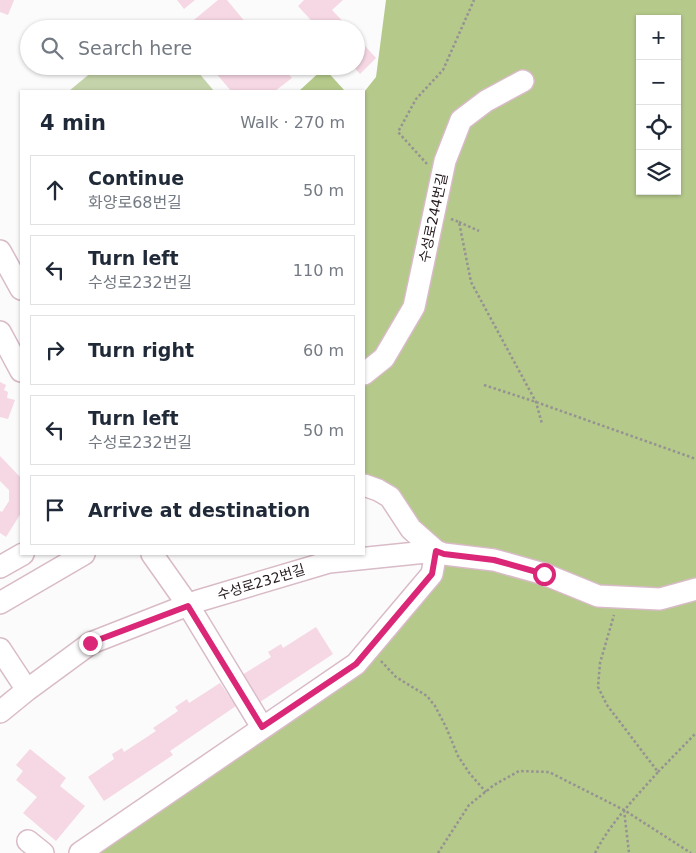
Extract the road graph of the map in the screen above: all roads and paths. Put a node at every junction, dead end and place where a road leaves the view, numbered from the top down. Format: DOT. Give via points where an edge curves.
graph roads {
  1 [pos="474,0"];
  2 [pos="523,81"];
  3 [pos="441,180"];
  4 [pos="435,212"];
  5 [pos="458,222"];
  6 [pos="480,231"];
  7 [pos="0,251"];
  8 [pos="20,287"];
  9 [pos="0,332"];
  10 [pos="20,369"];
  11 [pos="365,373"];
  12 [pos="484,385"];
  13 [pos="536,402"];
  14 [pos="542,424"];
  15 [pos="696,459"];
  16 [pos="365,485"];
  17 [pos="436,551"];
  18 [pos="21,555"];
  19 [pos="82,555"];
  20 [pos="153,555"];
  21 [pos="0,567"];
  22 [pos="696,589"];
  23 [pos="619,598"];
  24 [pos="0,603"];
  25 [pos="188,606"];
  26 [pos="369,648"];
  27 [pos="0,650"];
  28 [pos="27,690"];
  29 [pos="0,712"];
  30 [pos="262,727"];
  31 [pos="696,733"];
  32 [pos="658,772"];
  33 [pos="486,792"];
  34 [pos="624,810"];
  35 [pos="80,853"];
  36 [pos="438,853"];
  37 [pos="595,853"];
  38 [pos="629,853"];
  39 [pos="691,853"];
  1 -- 3 [label="path" via="443,70 416,99 398,132"];
  2 -- 3 [label="street, 수성로244번길" via="486,101 461,120"];
  3 -- 4 [label="street, 수성로244번길"];
  4 -- 5 [label="path"];
  4 -- 11 [label="street, 수성로244번길" via="414,308 384,358"];
  5 -- 6 [label="path"];
  5 -- 13 [label="path" via="471,282"];
  7 -- 8 [label="street"];
  9 -- 10 [label="street"];
  12 -- 13 [label="path"];
  13 -- 14 [label="path"];
  13 -- 15 [label="path"];
  16 -- 17 [label="street" via="390,497 411,529"];
  17 -- 23 [label="street" via="494,560 544,574 598,596"];
  17 -- 25 [label="street, 수성로232번길" via="329,562"];
  17 -- 26 [label="street" via="432,574"];
  18 -- 21 [label="street"];
  19 -- 24 [label="street"];
  20 -- 25 [label="street"];
  22 -- 23 [label="street" via="660,599"];
  23 -- 32 [label="path" via="600,663 598,687 607,705"];
  25 -- 28 [label="street, 수성로232번길" via="90,643"];
  25 -- 30 [label="street"];
  26 -- 30 [label="street" via="356,664"];
  26 -- 33 [label="path" via="396,677 431,701 458,756"];
  27 -- 28 [label="street"];
  28 -- 29 [label="street, 수성로232번길"];
  30 -- 35 [label="street"];
  31 -- 32 [label="path"];
  32 -- 34 [label="path"];
  33 -- 34 [label="path" via="519,771 549,772"];
  33 -- 36 [label="path" via="469,805"];
  34 -- 37 [label="path"];
  34 -- 38 [label="path"];
  34 -- 39 [label="path"];
}
